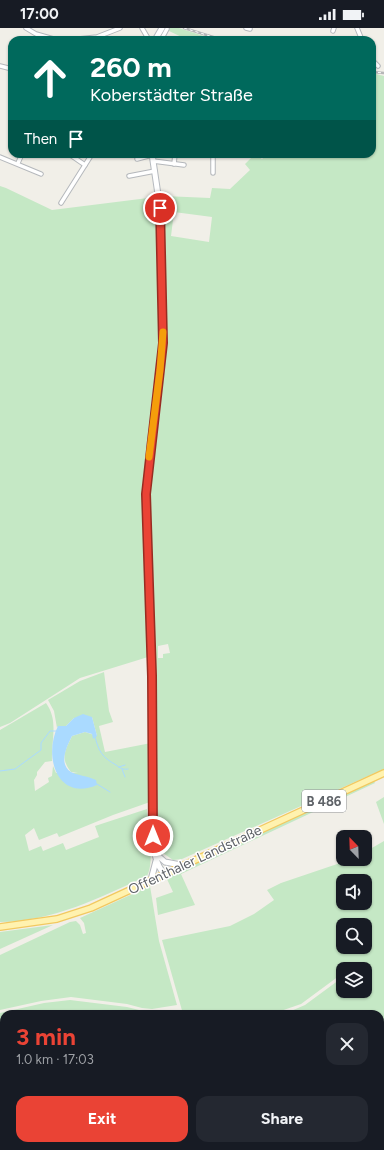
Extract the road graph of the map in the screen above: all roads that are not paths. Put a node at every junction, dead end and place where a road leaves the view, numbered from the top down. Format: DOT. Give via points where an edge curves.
graph roads {
  1 [pos="26,28"];
  2 [pos="120,28"];
  3 [pos="246,28"];
  4 [pos="250,28"];
  5 [pos="32,30"];
  6 [pos="47,36"];
  7 [pos="100,36"];
  8 [pos="0,157"];
  9 [pos="20,158"];
  10 [pos="75,158"];
  11 [pos="90,158"];
  12 [pos="144,158"];
  13 [pos="152,158"];
  14 [pos="155,158"];
  15 [pos="175,158"];
  16 [pos="214,158"];
  17 [pos="137,159"];
  18 [pos="18,163"];
  19 [pos="174,164"];
  20 [pos="86,165"];
  21 [pos="184,165"];
  22 [pos="155,171"];
  23 [pos="213,173"];
  24 [pos="41,174"];
  25 [pos="129,176"];
  26 [pos="61,203"];
  27 [pos="384,773"];
  28 [pos="156,854"];
  29 [pos="182,865"];
  30 [pos="164,873"];
  31 [pos="151,880"];
  32 [pos="0,927"];
  1 -- 5 [label="street"];
  2 -- 7 [label="street"];
  3 -- 4 [label="street"];
  5 -- 6 [label="street"];
  8 -- 18 [label="street"];
  9 -- 18 [label="street"];
  10 -- 20 [label="street"];
  11 -- 20 [label="street"];
  12 -- 17 [label="street"];
  13 -- 22 [label="street"];
  14 -- 19 [label="street"];
  15 -- 19 [label="street"];
  16 -- 23 [label="street"];
  18 -- 24 [label="street"];
  19 -- 21 [label="street"];
  20 -- 26 [label="street"];
  22 -- 25 [label="street"];
  22 -- 28 [label="street" via="160,208 162,359 146,494 152,676 153,836"];
  27 -- 29 [label="main road, Offenthaler Landstraße / B 486"];
  28 -- 29 [label="street" via="165,862"];
  28 -- 30 [label="street" via="163,864"];
  28 -- 31 [label="street"];
  29 -- 30 [label="main road, Offenthaler Landstraße / B 486"];
  30 -- 31 [label="main road, Offenthaler Landstraße / B 486"];
  31 -- 32 [label="main road, Offenthaler Landstraße / B 486" via="83,911 32,923"];
}
